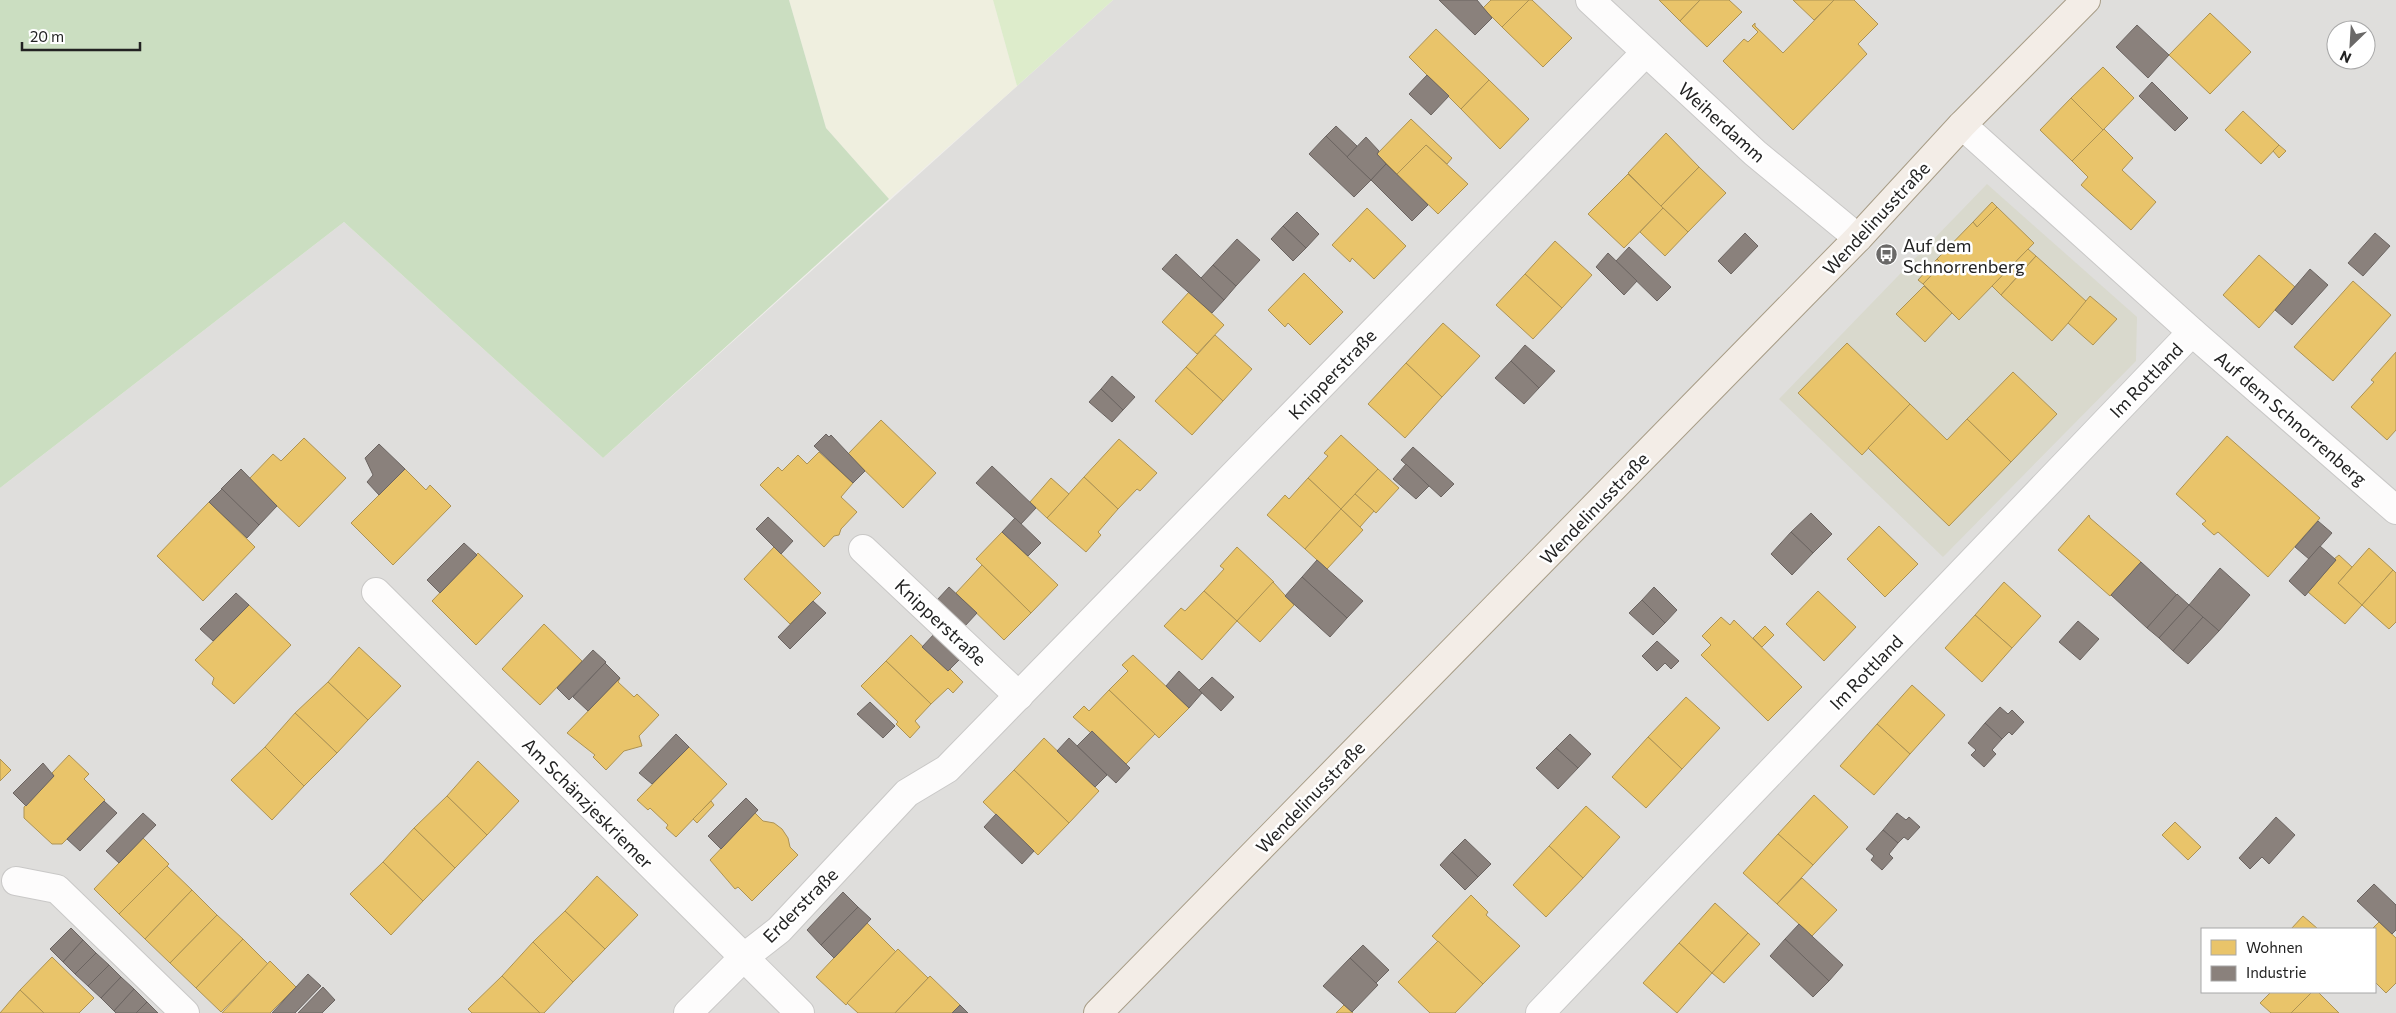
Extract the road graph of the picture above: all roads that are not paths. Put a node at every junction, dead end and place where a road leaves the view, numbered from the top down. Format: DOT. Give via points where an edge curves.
graph roads {
  1 [pos="1590,0"];
  2 [pos="2086,0"];
  3 [pos="1646,52"];
  4 [pos="1962,126"];
  5 [pos="1858,238"];
  6 [pos="2192,332"];
  7 [pos="2396,510"];
  8 [pos="863,549"];
  9 [pos="376,592"];
  10 [pos="1019,696"];
  11 [pos="907,793"];
  12 [pos="16,881"];
  13 [pos="743,958"];
  14 [pos="184,1013"];
  15 [pos="688,1013"];
  16 [pos="800,1013"];
  17 [pos="1098,1013"];
  18 [pos="1540,1013"];
  1 -- 3 [label="street, Weiherdamm"];
  2 -- 4 [label="main road, Wendelinusstraße"];
  3 -- 5 [label="street, Weiherdamm" via="1755,153"];
  3 -- 10 [label="street, Knipperstraße"];
  4 -- 5 [label="main road, Wendelinusstraße"];
  4 -- 6 [label="street, Auf dem Schnorrenberg"];
  5 -- 17 [label="main road, Wendelinusstraße"];
  6 -- 7 [label="street, Auf dem Schnorrenberg"];
  6 -- 18 [label="street, Im Rottland"];
  8 -- 10 [label="street, Knipperstraße"];
  9 -- 13 [label="street, Am Schänzjeskriemer"];
  10 -- 11 [label="street, Knipperstraße" via="947,769"];
  11 -- 13 [label="street, Erderstraße" via="779,930"];
  12 -- 14 [label="street" via="57,889"];
  13 -- 15 [label="street, Erderstraße"];
  13 -- 16 [label="street, Am Schänzjeskriemer"];
}
